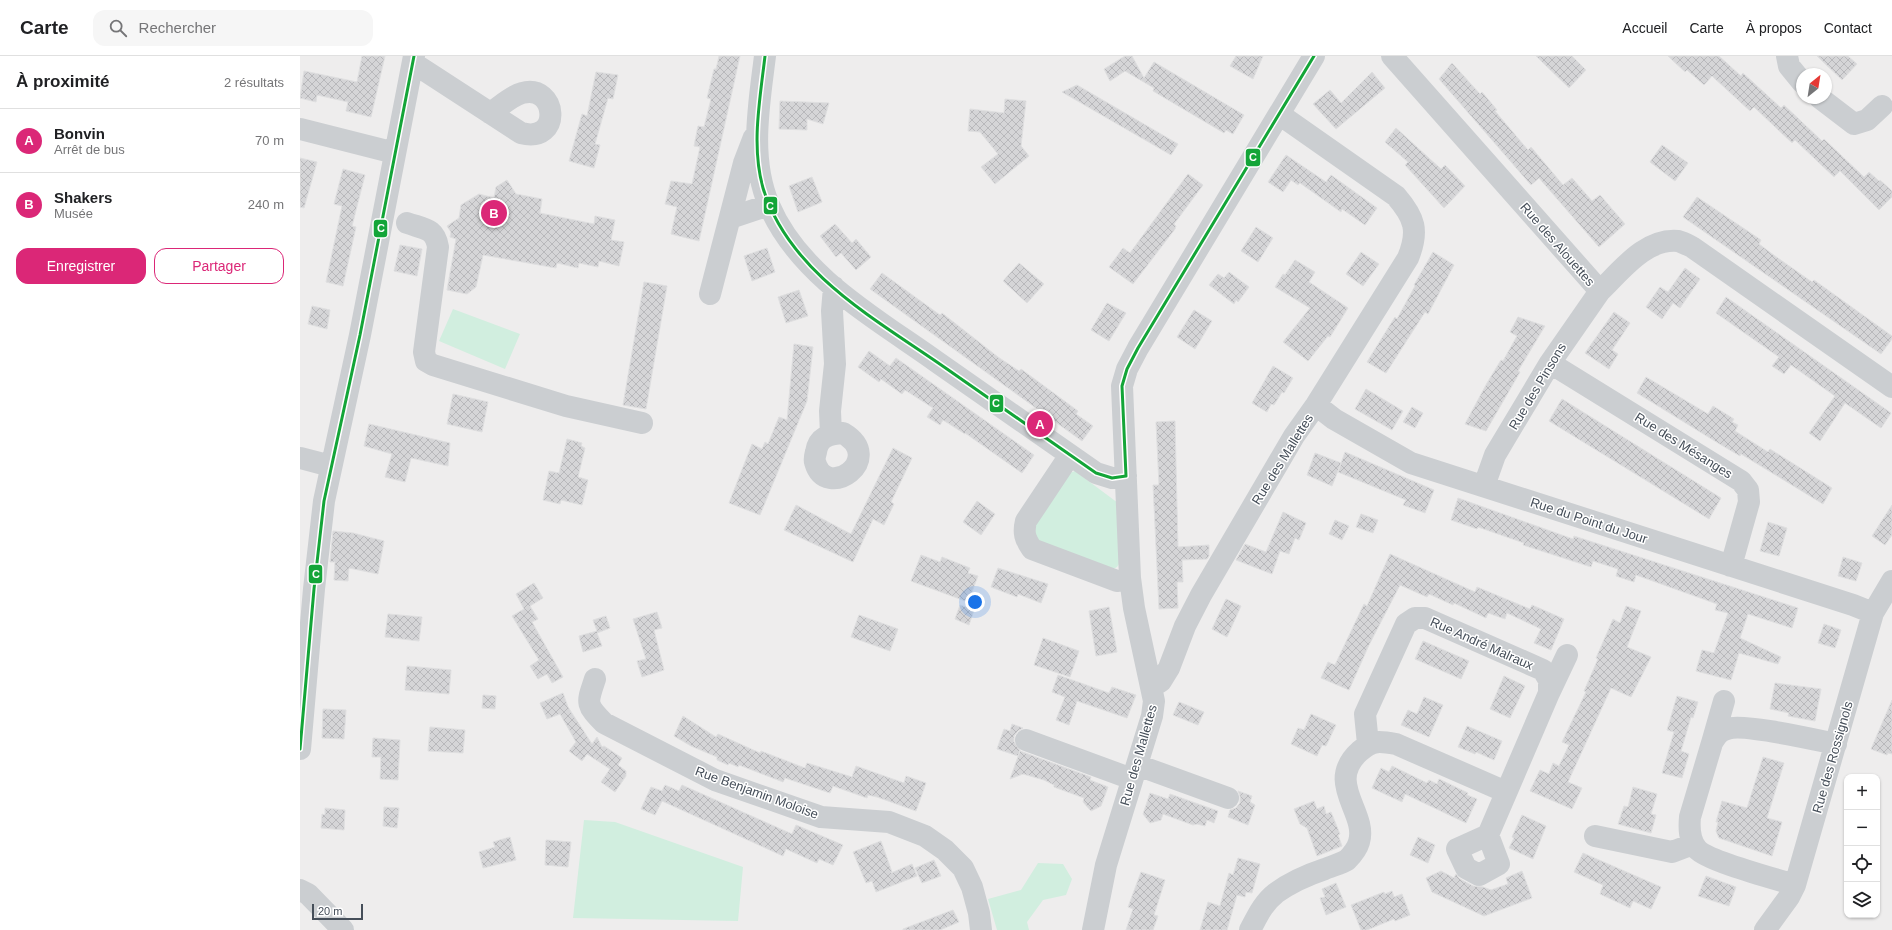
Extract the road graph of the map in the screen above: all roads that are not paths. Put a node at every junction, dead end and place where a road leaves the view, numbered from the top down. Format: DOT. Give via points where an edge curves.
graph roads {
  1 [pos="765,56"];
  2 [pos="1314,56"];
  3 [pos="1392,56"];
  4 [pos="1787,56"];
  5 [pos="414,59"];
  6 [pos="1796,75"];
  7 [pos="1828,104"];
  8 [pos="1882,106"];
  9 [pos="490,113"];
  10 [pos="1279,114"];
  11 [pos="300,129"];
  12 [pos="756,132"];
  13 [pos="395,153"];
  14 [pos="769,205"];
  15 [pos="730,218"];
  16 [pos="407,223"];
  17 [pos="834,287"];
  18 [pos="1600,291"];
  19 [pos="710,294"];
  20 [pos="1550,363"];
  21 [pos="1892,387"];
  22 [pos="1316,405"];
  23 [pos="642,423"];
  24 [pos="831,434"];
  25 [pos="1070,455"];
  26 [pos="300,458"];
  27 [pos="331,466"];
  28 [pos="1126,476"];
  29 [pos="1484,486"];
  30 [pos="1731,566"];
  31 [pos="1130,578"];
  32 [pos="1892,581"];
  33 [pos="1873,613"];
  34 [pos="1567,655"];
  35 [pos="595,679"];
  36 [pos="1152,687"];
  37 [pos="1549,693"];
  38 [pos="1724,701"];
  39 [pos="1026,740"];
  40 [pos="1712,743"];
  41 [pos="1368,744"];
  42 [pos="1836,744"];
  43 [pos="300,749"];
  44 [pos="1134,772"];
  45 [pos="1506,792"];
  46 [pos="1228,798"];
  47 [pos="1488,835"];
  48 [pos="1595,836"];
  49 [pos="1693,844"];
  50 [pos="1795,885"];
  51 [pos="300,890"];
  52 [pos="343,930"];
  53 [pos="981,930"];
  54 [pos="1093,930"];
  55 [pos="1250,930"];
  56 [pos="1765,930"];
  1 -- 12 [label="street"];
  2 -- 10 [label="street"];
  3 -- 18 [label="street, Rue des Alouettes"];
  4 -- 6 [label="street" via="1789,66"];
  5 -- 9 [label="street"];
  5 -- 13 [label="street"];
  7 -- 8 [label="street" via="1854,124 1867,120"];
  10 -- 22 [label="street, Rue des Mallettes" via="1396,196 1407,208 1414,226 1415,242 1408,258"];
  10 -- 28 [label="street" via="1127,369 1122,386"];
  11 -- 13 [label="street"];
  12 -- 14 [label="street" via="760,169"];
  12 -- 15 [label="street" via="744,163"];
  13 -- 27 [label="street" via="360,335"];
  14 -- 15 [label="street"];
  14 -- 17 [label="street" via="781,228 804,260"];
  15 -- 19 [label="street"];
  16 -- 23 [label="street" via="431,230 438,247 424,352 426,361 566,406"];
  17 -- 24 [label="street" via="832,311 835,364 830,411"];
  17 -- 25 [label="street"];
  18 -- 20 [label="street, Rue des Pinsons"];
  18 -- 21 [label="street, Rue des Alouettes" via="1642,251 1660,242 1679,242 1692,247"];
  20 -- 29 [label="street, Rue des Pinsons" via="1495,455"];
  20 -- 30 [label="street, Rue des Mésanges" via="1741,481 1748,490 1749,502"];
  22 -- 29 [label="street, Rue du Point du Jour" via="1334,419 1411,463"];
  22 -- 36 [label="street, Rue des Mallettes" via="1294,436 1201,595 1185,626 1169,668 1161,681"];
  25 -- 28 [label="street" via="1096,473 1112,478"];
  25 -- 31 [label="street" via="1026,521 1023,531 1026,540 1032,549 1117,581"];
  26 -- 27 [label="street"];
  27 -- 43 [label="street" via="324,501 314,589"];
  28 -- 31 [label="street"];
  29 -- 30 [label="street, Rue du Point du Jour"];
  30 -- 33 [label="street, Rue du Point du Jour"];
  31 -- 36 [label="street" via="1134,608"];
  32 -- 33 [label="street, Rue des Rossignols"];
  33 -- 42 [label="street, Rue des Rossignols"];
  34 -- 37 [label="street"];
  35 -- 53 [label="street, Rue Benjamin Moloise" via="588,699 592,711 604,723 715,780 821,817 889,822 925,836 945,850 963,868 972,887"];
  36 -- 44 [label="street, Rue des Mallettes" via="1152,716"];
  37 -- 41 [label="street, Rue André Malraux" via="1549,680 1544,670 1425,618 1415,618 1406,624 1365,714"];
  37 -- 45 [label="street"];
  38 -- 40 [label="street"];
  39 -- 44 [label="street"];
  40 -- 42 [label="street" via="1718,733 1729,728 1745,728"];
  40 -- 49 [label="street" via="1690,817 1689,830"];
  41 -- 45 [label="street" via="1380,741 1396,744"];
  41 -- 55 [label="street" via="1356,754 1349,766 1346,779 1346,792 1360,827 1359,842 1354,853 1346,861 1298,879 1275,893 1263,905"];
  42 -- 50 [label="street, Rue des Rossignols"];
  44 -- 46 [label="street"];
  44 -- 54 [label="street, Rue des Mallettes" via="1106,864"];
  45 -- 47 [label="street"];
  48 -- 49 [label="street" via="1672,852"];
  49 -- 50 [label="street" via="1705,856"];
  50 -- 56 [label="street, Rue des Rossignols"];
  51 -- 52 [label="street" via="308,894"];
}
